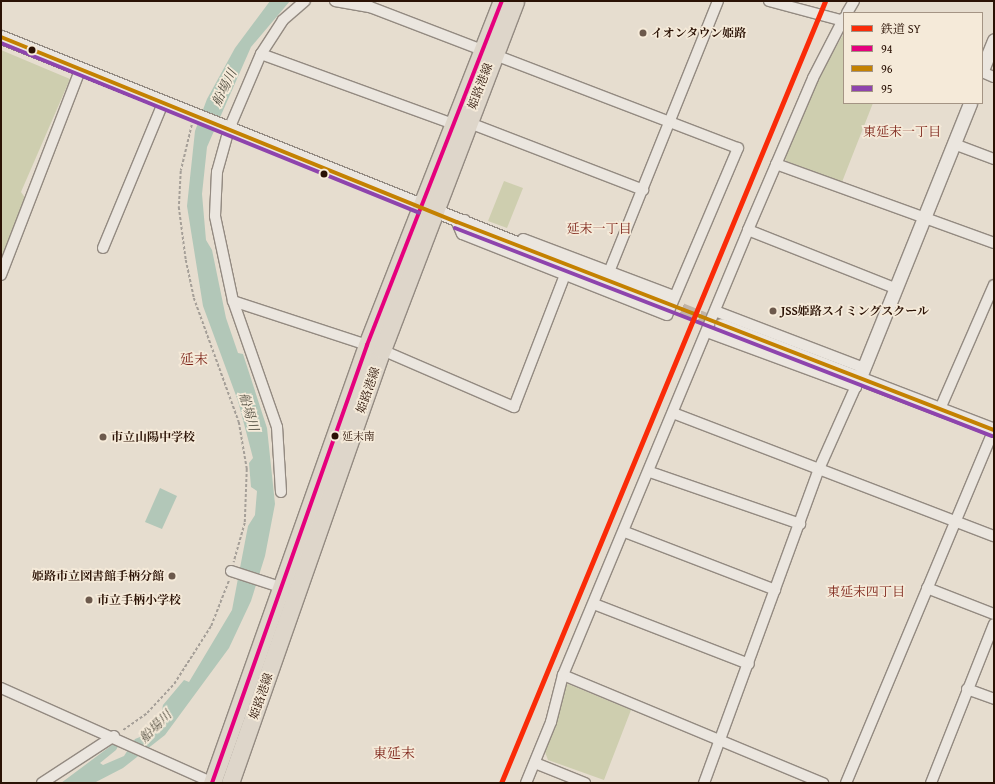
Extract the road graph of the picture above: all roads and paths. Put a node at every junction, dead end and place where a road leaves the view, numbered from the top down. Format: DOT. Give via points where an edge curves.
graph roads {
  1 [pos="305,1"];
  2 [pos="335,1"];
  3 [pos="502,1"];
  4 [pos="515,1"];
  5 [pos="718,1"];
  6 [pos="769,1"];
  7 [pos="854,1"];
  8 [pos="848,12"];
  9 [pos="843,18"];
  10 [pos="843,20"];
  11 [pos="1,37"];
  12 [pos="994,40"];
  13 [pos="487,51"];
  14 [pos="261,54"];
  15 [pos="983,68"];
  16 [pos="80,70"];
  17 [pos="983,71"];
  18 [pos="994,76"];
  19 [pos="163,104"];
  20 [pos="970,104"];
  21 [pos="195,116"];
  22 [pos="459,123"];
  23 [pos="670,123"];
  24 [pos="230,129"];
  25 [pos="954,144"];
  26 [pos="994,159"];
  27 [pos="776,164"];
  28 [pos="643,190"];
  29 [pos="427,209"];
  30 [pos="926,219"];
  31 [pos="457,222"];
  32 [pos="748,230"];
  33 [pos="994,243"];
  34 [pos="103,248"];
  35 [pos="609,272"];
  36 [pos="1,275"];
  37 [pos="565,275"];
  38 [pos="994,285"];
  39 [pos="897,289"];
  40 [pos="669,299"];
  41 [pos="232,301"];
  42 [pos="715,310"];
  43 [pos="721,324"];
  44 [pos="707,332"];
  45 [pos="374,347"];
  46 [pos="860,377"];
  47 [pos="940,409"];
  48 [pos="673,413"];
  49 [pos="994,430"];
  50 [pos="819,469"];
  51 [pos="650,472"];
  52 [pos="281,492"];
  53 [pos="956,521"];
  54 [pos="800,524"];
  55 [pos="625,532"];
  56 [pos="994,536"];
  57 [pos="231,571"];
  58 [pos="283,588"];
  59 [pos="927,588"];
  60 [pos="775,590"];
  61 [pos="594,604"];
  62 [pos="994,614"];
  63 [pos="994,624"];
  64 [pos="750,664"];
  65 [pos="563,675"];
  66 [pos="1,688"];
  67 [pos="967,689"];
  68 [pos="994,699"];
  69 [pos="114,736"];
  70 [pos="720,740"];
  71 [pos="535,763"];
  72 [pos="42,783"];
  73 [pos="213,783"];
  74 [pos="230,783"];
  75 [pos="526,783"];
  76 [pos="584,783"];
  77 [pos="704,783"];
  78 [pos="823,783"];
  79 [pos="846,783"];
  80 [pos="931,783"];
  1 -- 14 [label="street" via="283,20"];
  2 -- 13 [label="street" via="370,7"];
  3 -- 13 [label="main road, 姫路港線"];
  4 -- 13 [label="main road, 姫路港線"];
  5 -- 23 [label="street"];
  6 -- 9 [label="street"];
  7 -- 8 [label="street"];
  10 -- 27 [label="street"];
  11 -- 16 [label="street"];
  12 -- 15 [label="street"];
  13 -- 22 [label="main road, 姫路港線"];
  13 -- 23 [label="street"];
  14 -- 22 [label="street"];
  14 -- 24 [label="street"];
  16 -- 19 [label="street"];
  16 -- 36 [label="street"];
  17 -- 18 [label="street"];
  19 -- 21 [label="street"];
  19 -- 34 [label="street"];
  20 -- 25 [label="street"];
  21 -- 24 [label="street"];
  21 -- 57 [label="path" via="181,171 179,206 186,260 194,298 239,422 247,469 245,523"];
  22 -- 28 [label="street"];
  22 -- 29 [label="main road, 姫路港線"];
  23 -- 28 [label="street"];
  23 -- 40 [label="street" via="738,148"];
  24 -- 29 [label="street"];
  24 -- 41 [label="street" via="217,172 215,216"];
  25 -- 26 [label="street"];
  25 -- 30 [label="street"];
  27 -- 30 [label="street"];
  27 -- 32 [label="street"];
  28 -- 35 [label="street"];
  29 -- 31 [label="street"];
  29 -- 45 [label="main road, 姫路港線"];
  30 -- 33 [label="street"];
  30 -- 39 [label="street"];
  31 -- 35 [label="street" via="468,218"];
  31 -- 37 [label="street" via="462,234"];
  31 -- 40 [label="street"];
  32 -- 39 [label="street"];
  32 -- 42 [label="street"];
  35 -- 40 [label="street"];
  37 -- 40 [label="street" via="667,315"];
  37 -- 45 [label="street" via="514,407"];
  38 -- 47 [label="street"];
  39 -- 46 [label="street"];
  41 -- 45 [label="street"];
  41 -- 52 [label="street" via="277,427"];
  42 -- 44 [label="street"];
  42 -- 46 [label="street"];
  43 -- 46 [label="street"];
  44 -- 46 [label="street"];
  44 -- 48 [label="street"];
  45 -- 58 [label="main road, 姫路港線"];
  45 -- 74 [label="main road, 姫路港線"];
  46 -- 47 [label="street"];
  46 -- 50 [label="street"];
  47 -- 49 [label="street"];
  48 -- 50 [label="street"];
  48 -- 51 [label="street"];
  49 -- 53 [label="street"];
  50 -- 53 [label="street"];
  50 -- 54 [label="street"];
  51 -- 54 [label="street"];
  51 -- 55 [label="street"];
  53 -- 56 [label="street"];
  53 -- 59 [label="street"];
  54 -- 60 [label="street"];
  55 -- 60 [label="street"];
  55 -- 61 [label="street"];
  57 -- 58 [label="street"];
  57 -- 69 [label="path" via="211,626 174,684 147,713"];
  58 -- 73 [label="main road, 姫路港線"];
  59 -- 62 [label="street"];
  59 -- 79 [label="street"];
  60 -- 64 [label="street"];
  61 -- 64 [label="street"];
  61 -- 65 [label="street"];
  63 -- 67 [label="street"];
  64 -- 70 [label="street"];
  65 -- 70 [label="street"];
  65 -- 71 [label="street" via="551,722"];
  66 -- 69 [label="street"];
  67 -- 68 [label="street"];
  67 -- 80 [label="street"];
  69 -- 72 [label="street"];
  69 -- 73 [label="street" via="151,756"];
  70 -- 77 [label="street"];
  70 -- 78 [label="street"];
  71 -- 75 [label="street"];
  71 -- 76 [label="street"];
}
